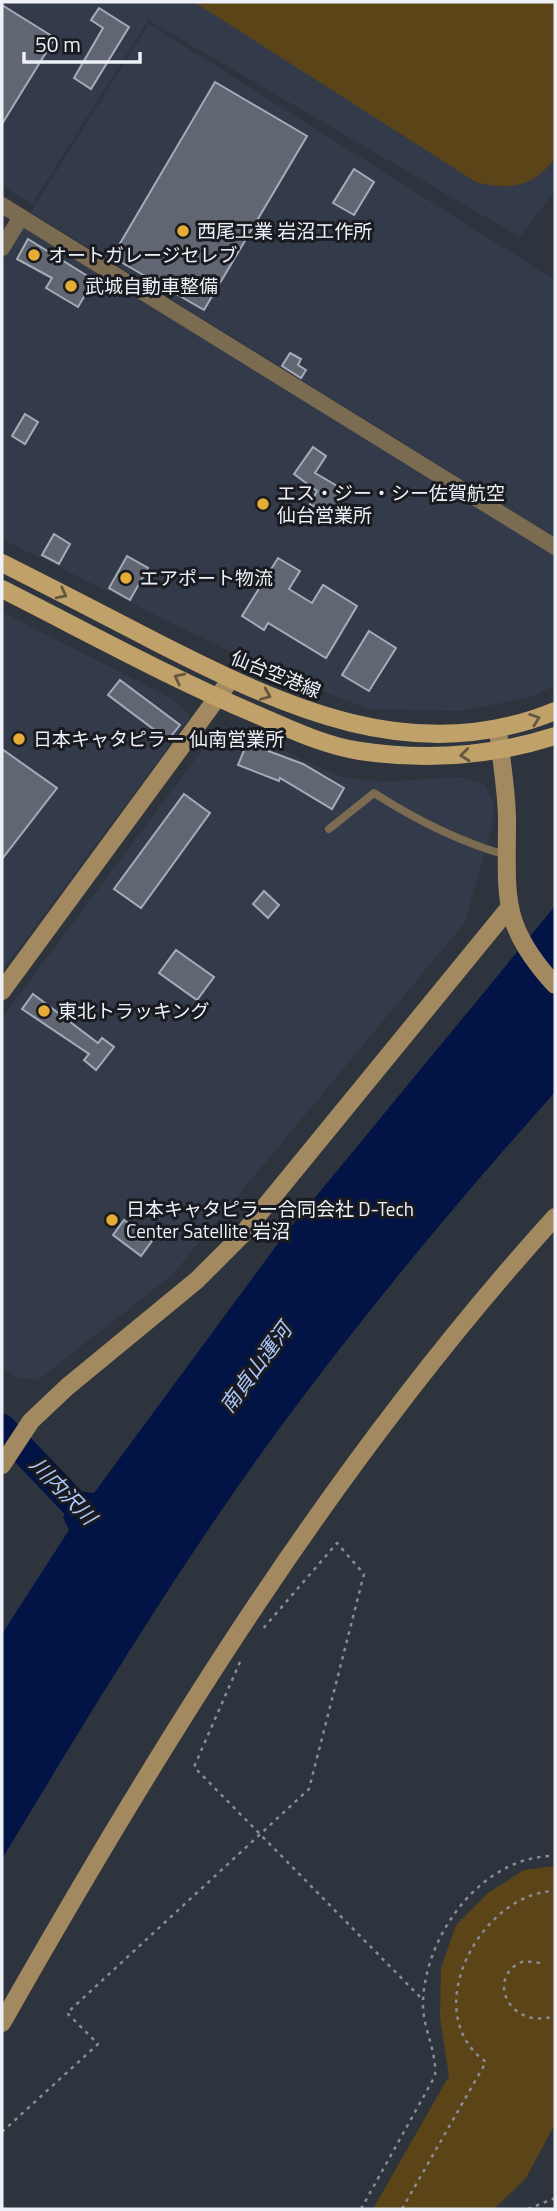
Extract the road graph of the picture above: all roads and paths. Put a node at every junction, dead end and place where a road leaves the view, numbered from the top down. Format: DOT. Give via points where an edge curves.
graph roads {
  1 [pos="2,205"];
  2 [pos="21,217"];
  3 [pos="2,248"];
  4 [pos="555,547"];
  5 [pos="2,563"];
  6 [pos="2,589"];
  7 [pos="232,679"];
  8 [pos="219,698"];
  9 [pos="555,711"];
  10 [pos="498,730"];
  11 [pos="555,736"];
  12 [pos="500,750"];
  13 [pos="329,829"];
  14 [pos="506,855"];
  15 [pos="509,908"];
  16 [pos="555,985"];
  17 [pos="2,991"];
  18 [pos="555,1217"];
  19 [pos="2,1465"];
  20 [pos="256,1636"];
  21 [pos="242,1658"];
  22 [pos="260,1836"];
  23 [pos="555,1857"];
  24 [pos="555,1891"];
  25 [pos="540,1963"];
  26 [pos="423,2000"];
  27 [pos="555,2016"];
  28 [pos="2,2023"];
  29 [pos="2,2132"];
  30 [pos="555,2198"];
  31 [pos="361,2209"];
  32 [pos="402,2209"];
  33 [pos="528,2209"];
  1 -- 2 [label="street"];
  2 -- 3 [label="street"];
  2 -- 4 [label="street"];
  5 -- 7 [label="main road, 仙台空港線, one-way"];
  8 -- 6 [label="main road, one-way"];
  7 -- 8 [label="street"];
  7 -- 10 [label="main road, 仙台空港線, one-way" via="356,726 407,734"];
  12 -- 8 [label="main road, one-way" via="407,757 358,751"];
  8 -- 17 [label="street"];
  10 -- 9 [label="main road, 仙台空港線, one-way"];
  10 -- 12 [label="street"];
  11 -- 12 [label="main road"];
  12 -- 14 [label="street"];
  13 -- 14 [label="lane" via="373,793 456,839"];
  14 -- 15 [label="street"];
  15 -- 16 [label="street" via="513,927 530,957"];
  15 -- 19 [label="street" via="242,1236 197,1280 67,1387 31,1422"];
  18 -- 28 [label="street" via="373,1437 232,1638"];
  20 -- 22 [label="path" via="337,1544 364,1574 309,1790"];
  21 -- 22 [label="path" via="194,1767"];
  22 -- 26 [label="path"];
  22 -- 29 [label="path" via="67,2013 98,2044"];
  23 -- 26 [label="path" via="517,1861 491,1876 460,1906 445,1926 429,1963"];
  24 -- 32 [label="path" via="525,1895 501,1911 467,1956 457,1998 460,2022 467,2043 486,2062"];
  25 -- 27 [label="path" via="524,1961 513,1968 506,2000 512,2010 527,2017"];
  26 -- 31 [label="path" via="435,2076"];
  30 -- 33 [label="path"];
}
